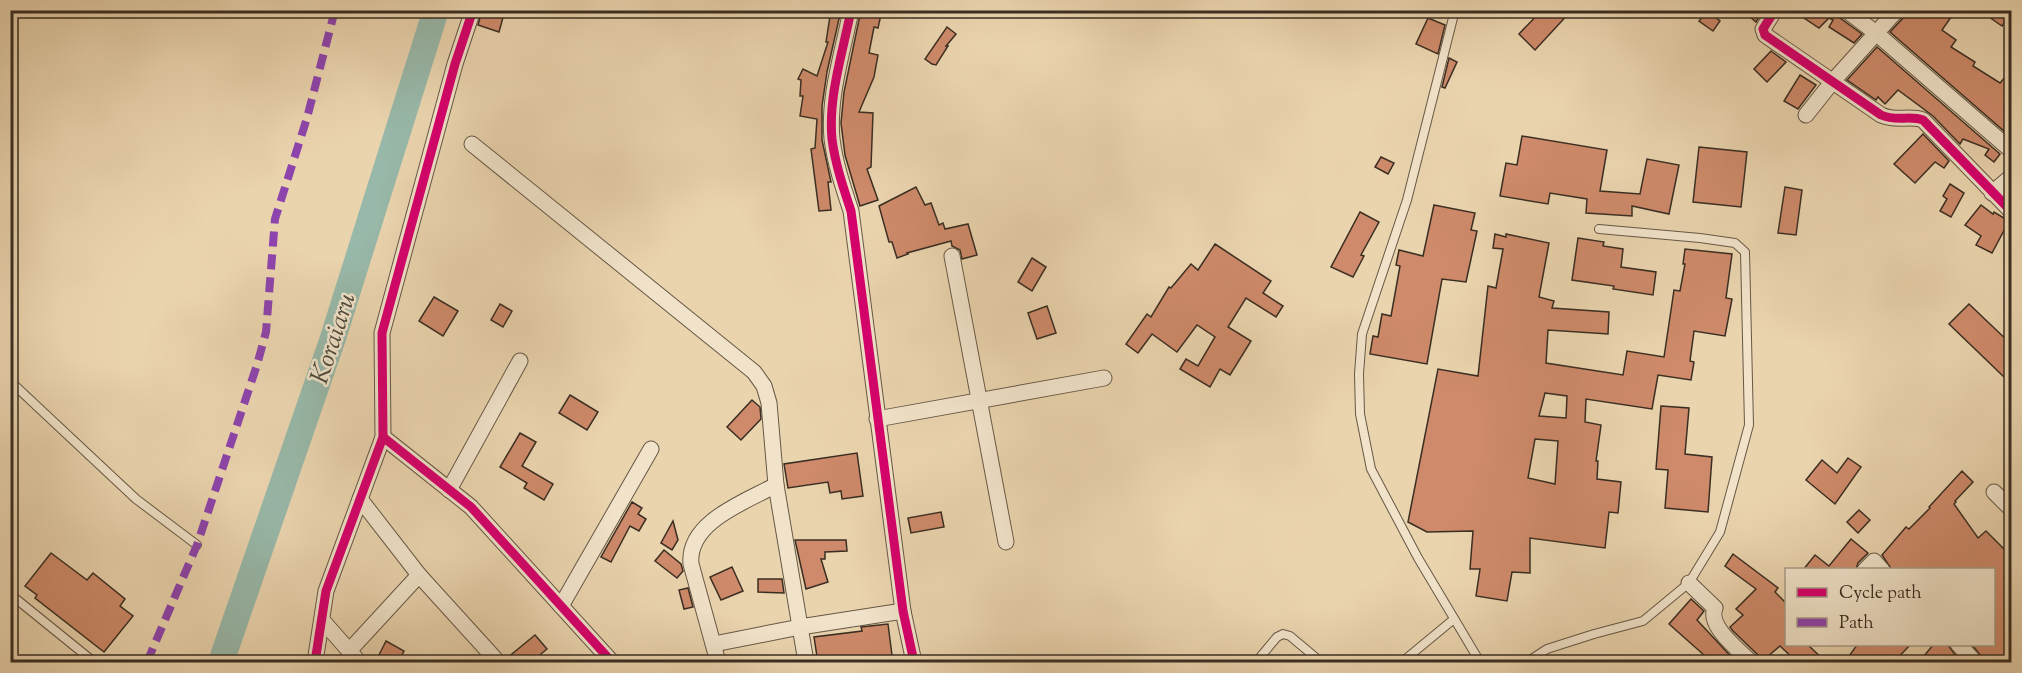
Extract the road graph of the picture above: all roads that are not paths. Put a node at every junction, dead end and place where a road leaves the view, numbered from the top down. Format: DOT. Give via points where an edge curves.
graph roads {
  1 [pos="473,10"];
  2 [pos="851,10"];
  3 [pos="1455,10"];
  4 [pos="1775,10"];
  5 [pos="1846,10"];
  6 [pos="1897,10"];
  7 [pos="1876,33"];
  8 [pos="1833,81"];
  9 [pos="1806,115"];
  10 [pos="471,144"];
  11 [pos="2012,151"];
  12 [pos="2012,176"];
  13 [pos="1992,193"];
  14 [pos="2012,212"];
  15 [pos="1599,229"];
  16 [pos="952,256"];
  17 [pos="520,362"];
  18 [pos="1104,378"];
  19 [pos="10,381"];
  20 [pos="980,401"];
  21 [pos="877,419"];
  22 [pos="383,437"];
  23 [pos="651,449"];
  24 [pos="776,485"];
  25 [pos="449,490"];
  26 [pos="1994,492"];
  27 [pos="360,499"];
  28 [pos="2012,510"];
  29 [pos="1006,542"];
  30 [pos="196,546"];
  31 [pos="1867,568"];
  32 [pos="1880,568"];
  33 [pos="419,574"];
  34 [pos="1689,583"];
  35 [pos="10,594"];
  36 [pos="561,606"];
  37 [pos="903,611"];
  38 [pos="322,620"];
  39 [pos="1454,620"];
  40 [pos="800,627"];
  41 [pos="714,644"];
  42 [pos="1959,646"];
  43 [pos="354,657"];
  44 [pos="94,663"];
  45 [pos="315,663"];
  46 [pos="498,663"];
  47 [pos="612,663"];
  48 [pos="718,663"];
  49 [pos="806,663"];
  50 [pos="914,663"];
  51 [pos="1256,663"];
  52 [pos="1321,663"];
  53 [pos="1402,663"];
  54 [pos="1480,663"];
  55 [pos="1527,663"];
  56 [pos="1751,663"];
  57 [pos="1976,663"];
  1 -- 22 [label="street" via="382,333"];
  2 -- 21 [label="street" via="833,95 832,138 851,211"];
  3 -- 39 [label="lane" via="1407,200 1362,334 1359,375 1360,414 1371,469"];
  4 -- 8 [label="street" via="1763,33"];
  5 -- 7 [label="street"];
  6 -- 7 [label="street"];
  7 -- 8 [label="street"];
  7 -- 11 [label="street"];
  8 -- 9 [label="street"];
  8 -- 13 [label="street" via="1890,119 1923,120"];
  10 -- 24 [label="street" via="753,372 764,386 769,403"];
  12 -- 13 [label="street"];
  13 -- 14 [label="street"];
  15 -- 34 [label="lane" via="1735,243 1745,252 1749,425 1720,532"];
  16 -- 20 [label="street"];
  17 -- 25 [label="street"];
  18 -- 20 [label="street"];
  19 -- 30 [label="lane" via="136,499"];
  20 -- 21 [label="street"];
  20 -- 29 [label="street"];
  21 -- 37 [label="street"];
  22 -- 25 [label="street"];
  22 -- 27 [label="street"];
  23 -- 36 [label="street"];
  24 -- 40 [label="street"];
  24 -- 41 [label="street" via="707,525 693,544 691,564"];
  25 -- 36 [label="street" via="471,507"];
  26 -- 28 [label="street"];
  27 -- 33 [label="street"];
  27 -- 38 [label="street" via="326,591"];
  31 -- 32 [label="street" via="1874,561"];
  33 -- 43 [label="street"];
  33 -- 46 [label="street"];
  34 -- 55 [label="lane" via="1643,621 1547,649"];
  34 -- 56 [label="street" via="1715,608 1715,624"];
  35 -- 44 [label="lane"];
  36 -- 47 [label="street"];
  37 -- 40 [label="street"];
  37 -- 50 [label="street"];
  38 -- 43 [label="street"];
  38 -- 45 [label="street"];
  39 -- 53 [label="lane"];
  39 -- 54 [label="lane"];
  40 -- 41 [label="street"];
  40 -- 49 [label="street"];
  41 -- 48 [label="street"];
  42 -- 57 [label="street"];
  51 -- 52 [label="lane" via="1276,637 1283,634"];
}
